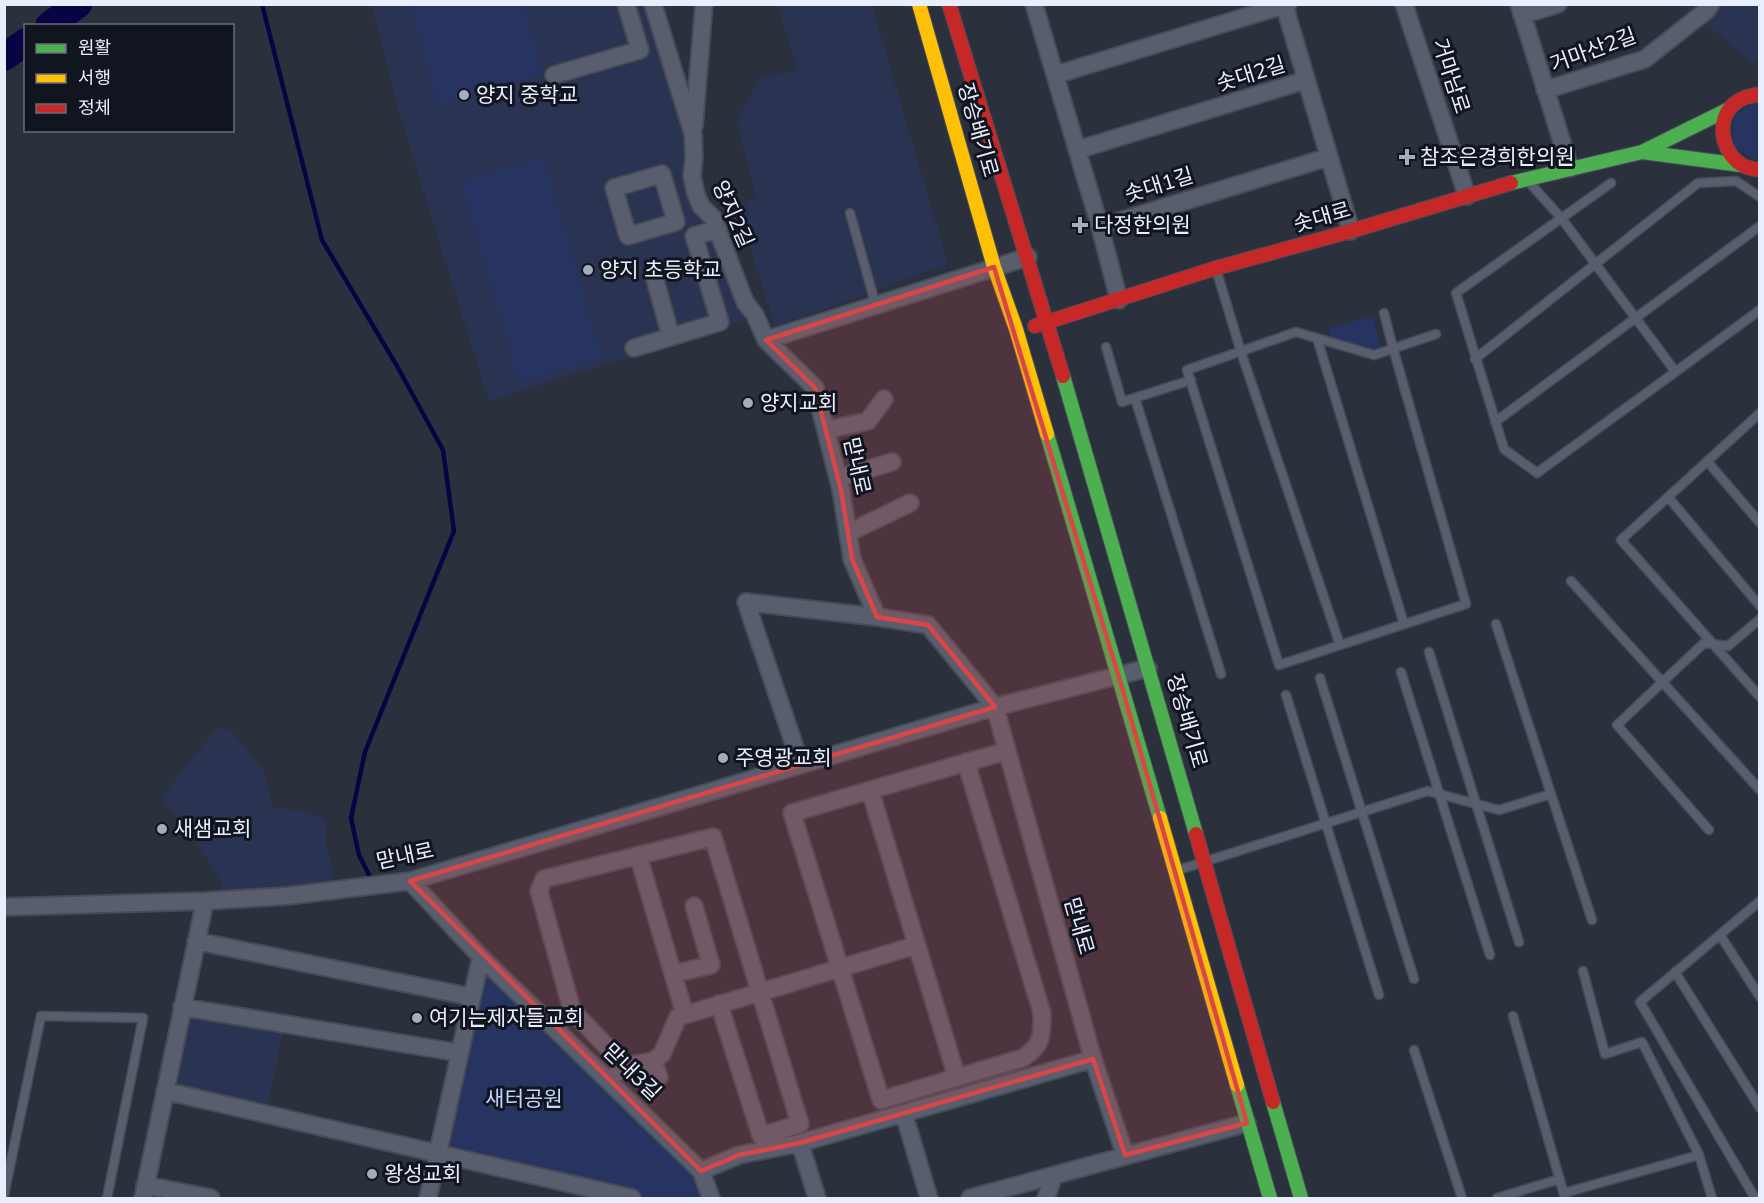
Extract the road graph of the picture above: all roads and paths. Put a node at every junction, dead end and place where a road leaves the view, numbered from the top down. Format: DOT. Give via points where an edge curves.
graph roads {
  1 [pos="626,4"];
  2 [pos="653,4"];
  3 [pos="704,4"];
  4 [pos="919,4"];
  5 [pos="950,4"];
  6 [pos="1035,4"];
  7 [pos="1404,4"];
  8 [pos="1558,4"];
  9 [pos="1711,4"];
  10 [pos="1285,5"];
  11 [pos="1520,10"];
  12 [pos="555,75"];
  13 [pos="1055,75"];
  14 [pos="1306,80"];
  15 [pos="1760,82"];
  16 [pos="1545,90"];
  17 [pos="1760,94"];
  18 [pos="1744,97"];
  19 [pos="1729,110"];
  20 [pos="693,134"];
  21 [pos="1077,150"];
  22 [pos="1642,152"];
  23 [pos="1329,157"];
  24 [pos="1741,165"];
  25 [pos="1570,168"];
  26 [pos="1760,170"];
  27 [pos="1526,178"];
  28 [pos="1611,183"];
  29 [pos="696,194"];
  30 [pos="1467,196"];
  31 [pos="1760,197"];
  32 [pos="670,201"];
  33 [pos="850,213"];
  34 [pos="1562,219"];
  35 [pos="1760,226"];
  36 [pos="1100,227"];
  37 [pos="718,229"];
  38 [pos="1351,231"];
  39 [pos="1028,256"];
  40 [pos="1595,264"];
  41 [pos="994,267"];
  42 [pos="1216,268"];
  43 [pos="654,276"];
  44 [pos="1119,300"];
  45 [pos="876,306"];
  46 [pos="1760,310"];
  47 [pos="1384,314"];
  48 [pos="1635,318"];
  49 [pos="1048,323"];
  50 [pos="1016,329"];
  51 [pos="1436,334"];
  52 [pos="671,337"];
  53 [pos="1317,338"];
  54 [pos="766,340"];
  55 [pos="1106,347"];
  56 [pos="634,348"];
  57 [pos="1393,348"];
  58 [pos="1241,352"];
  59 [pos="1475,359"];
  60 [pos="1675,370"];
  61 [pos="1191,380"];
  62 [pos="1135,398"];
  63 [pos="884,399"];
  64 [pos="1758,417"];
  65 [pos="1495,422"];
  66 [pos="826,430"];
  67 [pos="1707,461"];
  68 [pos="892,462"];
  69 [pos="838,478"];
  70 [pos="1668,497"];
  71 [pos="909,503"];
  72 [pos="1760,523"];
  73 [pos="848,533"];
  74 [pos="1570,581"];
  75 [pos="1760,606"];
  76 [pos="877,617"];
  77 [pos="1760,619"];
  78 [pos="1404,624"];
  79 [pos="1496,624"];
  80 [pos="1713,644"];
  81 [pos="1340,645"];
  82 [pos="1429,652"];
  83 [pos="1148,669"];
  84 [pos="1401,672"];
  85 [pos="1221,674"];
  86 [pos="1119,677"];
  87 [pos="1320,678"];
  88 [pos="1662,682"];
  89 [pos="1286,695"];
  90 [pos="1760,697"];
  91 [pos="995,707"];
  92 [pos="1007,750"];
  93 [pos="966,762"];
  94 [pos="801,765"];
  95 [pos="870,790"];
  96 [pos="1760,790"];
  97 [pos="1440,794"];
  98 [pos="1551,794"];
  99 [pos="1476,804"];
  100 [pos="1362,812"];
  101 [pos="1326,823"];
  102 [pos="1709,830"];
  103 [pos="638,855"];
  104 [pos="1205,862"];
  105 [pos="1175,872"];
  106 [pos="410,882"];
  107 [pos="205,901"];
  108 [pos="1760,901"];
  109 [pos="694,906"];
  110 [pos="4,907"];
  111 [pos="1592,920"];
  112 [pos="1720,934"];
  113 [pos="196,941"];
  114 [pos="1519,942"];
  115 [pos="917,945"];
  116 [pos="1490,954"];
  117 [pos="481,957"];
  118 [pos="840,968"];
  119 [pos="1583,971"];
  120 [pos="1675,972"];
  121 [pos="673,974"];
  122 [pos="1414,979"];
  123 [pos="761,992"];
  124 [pos="1380,995"];
  125 [pos="472,997"];
  126 [pos="1760,997"];
  127 [pos="719,1004"];
  128 [pos="182,1007"];
  129 [pos="685,1015"];
  130 [pos="1513,1016"];
  131 [pos="1414,1050"];
  132 [pos="460,1053"];
  133 [pos="1093,1059"];
  134 [pos="625,1066"];
  135 [pos="957,1078"];
  136 [pos="609,1081"];
  137 [pos="165,1091"];
  138 [pos="1760,1108"];
  139 [pos="904,1114"];
  140 [pos="1247,1123"];
  141 [pos="800,1143"];
  142 [pos="438,1154"];
  143 [pos="1125,1155"];
  144 [pos="1699,1155"];
  145 [pos="701,1171"];
  146 [pos="1054,1175"];
  147 [pos="1560,1179"];
  148 [pos="144,1192"];
  149 [pos="4,1195"];
  150 [pos="1565,1196"];
  151 [pos="108,1198"];
  152 [pos="211,1198"];
  153 [pos="428,1198"];
  154 [pos="632,1198"];
  155 [pos="711,1198"];
  156 [pos="818,1198"];
  157 [pos="929,1198"];
  158 [pos="970,1198"];
  159 [pos="1046,1198"];
  160 [pos="1270,1198"];
  161 [pos="1301,1198"];
  162 [pos="1462,1198"];
  163 [pos="1497,1198"];
  164 [pos="1712,1198"];
  165 [pos="1755,1198"];
  1 -- 12 [label="street" via="640,50"];
  2 -- 20 [label="street, 양지2길"];
  3 -- 20 [label="street, 양지2길"];
  4 -- 41 [label="street, 장승배기로"];
  5 -- 39 [label="street, 장승배기로"];
  6 -- 13 [label="street"];
  7 -- 30 [label="street, 거마남로"];
  8 -- 11 [label="street"];
  9 -- 16 [label="street, 거마산2길" via="1645,58"];
  10 -- 13 [label="street, 솟대2길"];
  10 -- 14 [label="street, 솟대2길"];
  11 -- 16 [label="street"];
  13 -- 21 [label="street"];
  14 -- 21 [label="street, 솟대2길"];
  14 -- 23 [label="street, 솟대2길"];
  15 -- 18 [label="street"];
  16 -- 25 [label="street"];
  17 -- 18 [label="street"];
  18 -- 19 [label="street"];
  19 -- 22 [label="street"];
  19 -- 24 [label="street" via="1722,123 1722,136 1728,153"];
  20 -- 29 [label="street, 양지2길" via="692,176"];
  21 -- 36 [label="street"];
  22 -- 24 [label="street"];
  22 -- 25 [label="street, 솟대로"];
  23 -- 36 [label="street, 솟대1길"];
  23 -- 38 [label="street, 솟대2길"];
  24 -- 26 [label="street"];
  25 -- 27 [label="street, 솟대로"];
  27 -- 30 [label="street, 솟대로"];
  27 -- 34 [label="lane"];
  28 -- 34 [label="lane"];
  29 -- 32 [label="street"];
  29 -- 37 [label="street, 양지2길"];
  30 -- 38 [label="street, 솟대로"];
  31 -- 40 [label="lane" via="1736,181 1698,183"];
  33 -- 45 [label="lane"];
  34 -- 40 [label="lane"];
  34 -- 59 [label="lane" via="1456,293"];
  35 -- 48 [label="lane"];
  36 -- 44 [label="street"];
  37 -- 52 [label="street" via="694,236 720,322"];
  37 -- 54 [label="street, 양지2길" via="745,302"];
  38 -- 42 [label="street, 솟대로"];
  39 -- 41 [label="street"];
  39 -- 49 [label="street, 장승배기로"];
  40 -- 48 [label="lane"];
  40 -- 59 [label="lane"];
  41 -- 45 [label="street"];
  41 -- 50 [label="street, 장승배기로"];
  42 -- 44 [label="street, 솟대로"];
  42 -- 58 [label="lane"];
  43 -- 52 [label="street"];
  44 -- 49 [label="street, 솟대로"];
  45 -- 54 [label="street"];
  46 -- 60 [label="lane"];
  47 -- 57 [label="lane"];
  48 -- 60 [label="lane"];
  48 -- 65 [label="lane"];
  49 -- 50 [label="street, 솟대로"];
  49 -- 83 [label="street, 장승배기로"];
  50 -- 86 [label="street, 장승배기로"];
  51 -- 57 [label="lane"];
  52 -- 56 [label="street"];
  53 -- 57 [label="lane" via="1374,355"];
  53 -- 58 [label="lane" via="1296,332"];
  53 -- 78 [label="lane"];
  54 -- 66 [label="street, 맏내로" via="815,388"];
  55 -- 62 [label="lane" via="1122,402"];
  57 -- 78 [label="lane" via="1466,604"];
  58 -- 61 [label="lane" via="1187,370"];
  58 -- 81 [label="lane"];
  59 -- 65 [label="lane"];
  60 -- 65 [label="lane" via="1537,473 1504,449"];
  61 -- 62 [label="lane"];
  61 -- 81 [label="lane" via="1279,665"];
  62 -- 85 [label="lane"];
  63 -- 66 [label="street" via="868,421"];
  64 -- 67 [label="lane"];
  66 -- 69 [label="street, 맏내로"];
  67 -- 70 [label="lane"];
  67 -- 72 [label="lane"];
  68 -- 69 [label="street"];
  69 -- 73 [label="street, 맏내로"];
  70 -- 75 [label="lane"];
  70 -- 80 [label="lane" via="1621,540"];
  71 -- 73 [label="street"];
  73 -- 76 [label="street, 맏내로" via="852,559"];
  74 -- 88 [label="lane"];
  76 -- 91 [label="street, 맏내로" via="928,625"];
  76 -- 94 [label="street, 맏내로" via="746,602"];
  77 -- 80 [label="lane" via="1728,646"];
  78 -- 81 [label="lane"];
  79 -- 98 [label="lane"];
  80 -- 88 [label="lane" via="1704,643"];
  80 -- 90 [label="lane"];
  82 -- 99 [label="lane"];
  83 -- 86 [label="street, 맏내로"];
  83 -- 104 [label="street, 장승배기로"];
  84 -- 97 [label="lane"];
  86 -- 91 [label="street, 맏내로"];
  86 -- 105 [label="street, 장승배기로"];
  87 -- 100 [label="lane"];
  88 -- 96 [label="lane"];
  88 -- 102 [label="lane" via="1617,725"];
  89 -- 101 [label="lane"];
  91 -- 92 [label="street, 맏내로"];
  91 -- 94 [label="street, 맏내로"];
  92 -- 93 [label="street"];
  92 -- 133 [label="street, 맏내로"];
  93 -- 95 [label="street"];
  93 -- 135 [label="street" via="1042,1013 1042,1033 1036,1049 1023,1058"];
  94 -- 106 [label="street, 맏내로"];
  95 -- 115 [label="street"];
  95 -- 118 [label="street" via="792,813"];
  97 -- 99 [label="lane"];
  97 -- 100 [label="lane" via="1428,791"];
  97 -- 116 [label="lane"];
  98 -- 99 [label="lane" via="1499,810"];
  98 -- 111 [label="lane"];
  99 -- 114 [label="lane"];
  100 -- 101 [label="lane"];
  100 -- 122 [label="lane"];
  101 -- 104 [label="lane"];
  101 -- 124 [label="lane"];
  103 -- 121 [label="street"];
  103 -- 123 [label="street" via="713,837"];
  103 -- 134 [label="street" via="544,879 539,891 572,1010"];
  104 -- 105 [label="lane"];
  104 -- 161 [label="street, 장승배기로"];
  105 -- 140 [label="street, 장승배기로"];
  106 -- 107 [label="street, 맏내로"];
  106 -- 117 [label="street, 맏내3길"];
  107 -- 110 [label="street, 맏내로"];
  107 -- 113 [label="street"];
  108 -- 112 [label="lane"];
  109 -- 121 [label="street" via="711,965"];
  112 -- 120 [label="lane"];
  112 -- 126 [label="lane"];
  113 -- 125 [label="street"];
  113 -- 128 [label="street"];
  115 -- 118 [label="street"];
  115 -- 135 [label="street"];
  117 -- 125 [label="street"];
  117 -- 136 [label="street, 맏내3길"];
  118 -- 123 [label="street"];
  118 -- 135 [label="street" via="881,1100"];
  119 -- 144 [label="lane" via="1605,1054 1642,1042"];
  120 -- 138 [label="lane"];
  120 -- 165 [label="lane" via="1640,1002"];
  121 -- 129 [label="street"];
  123 -- 127 [label="street"];
  123 -- 127 [label="street" via="800,1124 761,1136"];
  125 -- 132 [label="street"];
  127 -- 129 [label="street"];
  128 -- 132 [label="street"];
  128 -- 137 [label="street"];
  129 -- 134 [label="street" via="678,1017 656,1069"];
  130 -- 147 [label="lane"];
  131 -- 162 [label="lane"];
  132 -- 142 [label="street"];
  133 -- 139 [label="street"];
  133 -- 143 [label="street, 맏내로"];
  134 -- 136 [label="street"];
  136 -- 145 [label="street, 맏내3길"];
  137 -- 142 [label="street"];
  137 -- 148 [label="street"];
  139 -- 141 [label="street"];
  139 -- 157 [label="street"];
  140 -- 143 [label="street"];
  140 -- 160 [label="street, 장승배기로"];
  141 -- 145 [label="street" via="739,1155"];
  141 -- 156 [label="street"];
  142 -- 153 [label="street"];
  142 -- 154 [label="street"];
  143 -- 146 [label="street"];
  144 -- 150 [label="lane"];
  144 -- 164 [label="lane"];
  145 -- 155 [label="street, 맏내3길"];
  146 -- 158 [label="street"];
  146 -- 159 [label="street"];
  147 -- 150 [label="lane"];
  147 -- 163 [label="lane"];
  148 -- 152 [label="street"];
  149 -- 151 [label="lane" via="41,1016 143,1018"];
}
